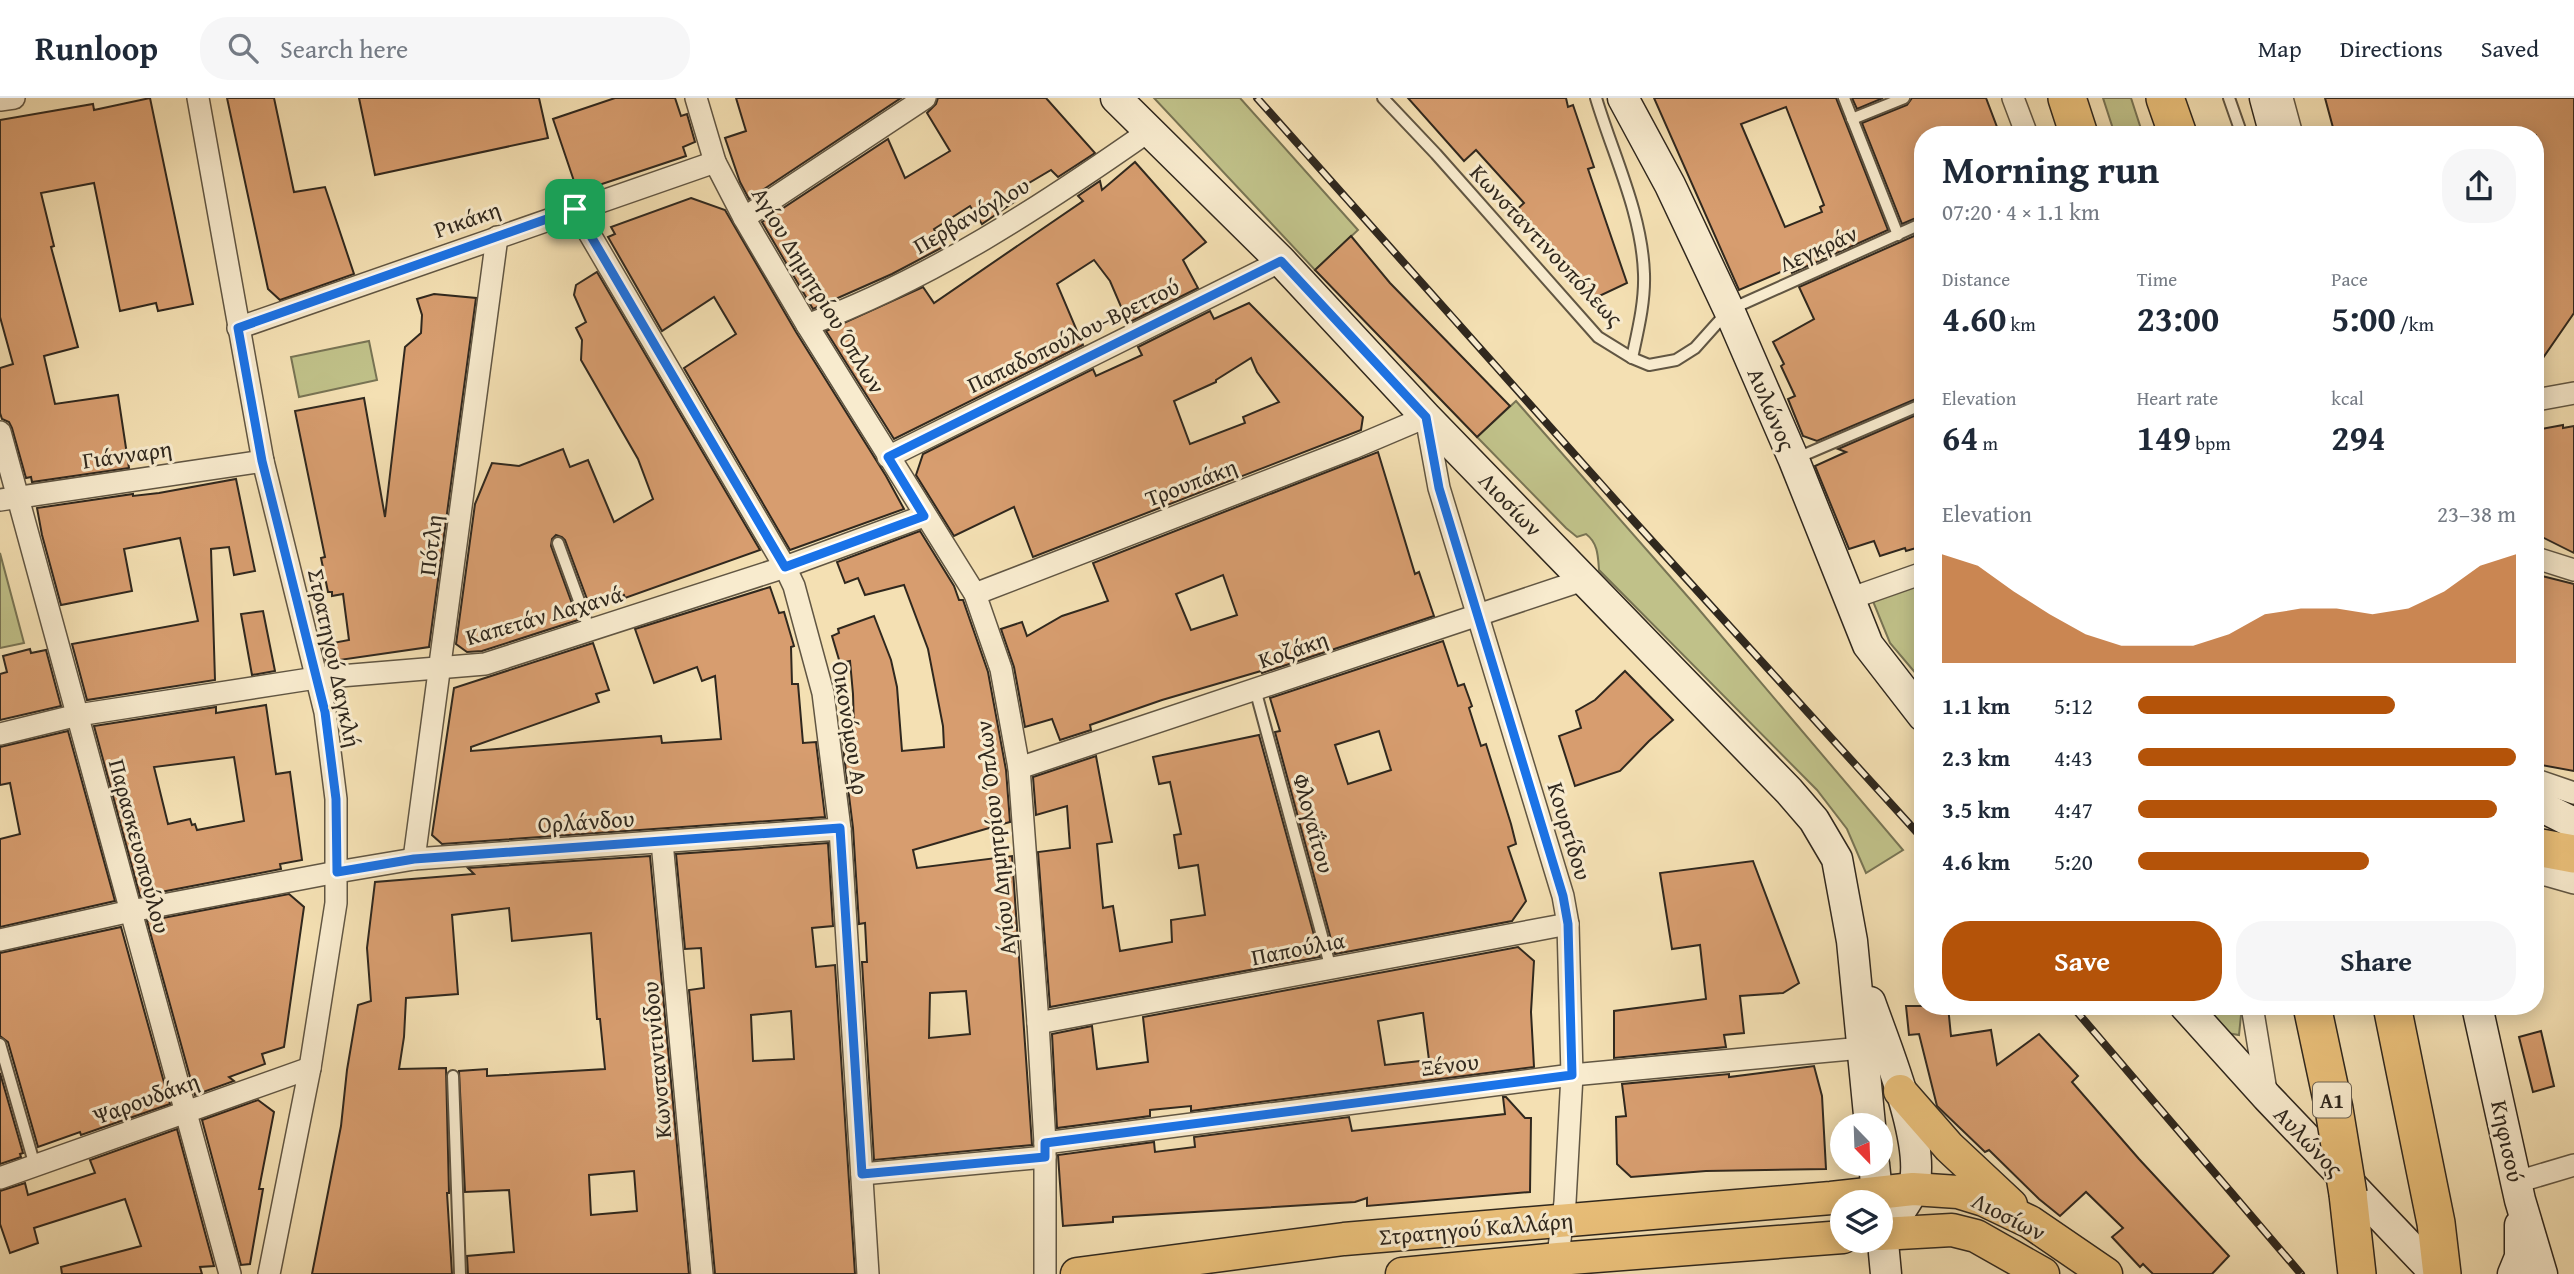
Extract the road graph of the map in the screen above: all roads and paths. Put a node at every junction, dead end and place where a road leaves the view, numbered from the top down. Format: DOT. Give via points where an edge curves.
graph roads {
  1 [pos="13,98"];
  2 [pos="198,98"];
  3 [pos="696,98"];
  4 [pos="925,98"];
  5 [pos="1116,98"];
  6 [pos="1382,98"];
  7 [pos="1596,98"];
  8 [pos="1623,98"];
  9 [pos="1844,98"];
  10 [pos="1904,98"];
  11 [pos="2013,98"];
  12 [pos="2067,98"];
  13 [pos="2165,98"];
  14 [pos="2229,98"];
  15 [pos="2265,98"];
  16 [pos="2282,98"];
  17 [pos="0,100"];
  18 [pos="1852,119"];
  19 [pos="2023,126"];
  20 [pos="2076,126"];
  21 [pos="2175,126"];
  22 [pos="2239,126"];
  23 [pos="2273,126"];
  24 [pos="2290,126"];
  25 [pos="1149,131"];
  26 [pos="715,162"];
  27 [pos="575,209"];
  28 [pos="744,218"];
  29 [pos="1914,227"];
  30 [pos="1898,235"];
  31 [pos="497,237"];
  32 [pos="1281,261"];
  33 [pos="1729,310"];
  34 [pos="807,325"];
  35 [pos="238,328"];
  36 [pos="1632,358"];
  37 [pos="2574,393"];
  38 [pos="2544,399"];
  39 [pos="1914,408"];
  40 [pos="1426,417"];
  41 [pos="0,432"];
  42 [pos="888,457"];
  43 [pos="1794,460"];
  44 [pos="262,461"];
  45 [pos="9,498"];
  46 [pos="924,516"];
  47 [pos="558,543"];
  48 [pos="2544,561"];
  49 [pos="785,567"];
  50 [pos="2574,570"];
  51 [pos="1914,576"];
  52 [pos="1583,579"];
  53 [pos="975,594"];
  54 [pos="1849,599"];
  55 [pos="1477,615"];
  56 [pos="590,631"];
  57 [pos="441,669"];
  58 [pos="316,678"];
  59 [pos="1255,689"];
  60 [pos="1914,704"];
  61 [pos="78,716"];
  62 [pos="0,734"];
  63 [pos="1019,768"];
  64 [pos="2544,783"];
  65 [pos="2574,793"];
  66 [pos="2544,808"];
  67 [pos="2544,821"];
  68 [pos="2574,824"];
  69 [pos="840,828"];
  70 [pos="662,842"];
  71 [pos="2544,848"];
  72 [pos="2574,854"];
  73 [pos="414,859"];
  74 [pos="337,872"];
  75 [pos="2544,875"];
  76 [pos="2574,883"];
  77 [pos="131,911"];
  78 [pos="1568,924"];
  79 [pos="0,940"];
  80 [pos="1852,941"];
  81 [pos="1331,968"];
  82 [pos="2193,1015"];
  83 [pos="2253,1015"];
  84 [pos="2314,1015"];
  85 [pos="2394,1015"];
  86 [pos="2414,1015"];
  87 [pos="2479,1015"];
  88 [pos="1038,1023"];
  89 [pos="0,1044"];
  90 [pos="1863,1048"];
  91 [pos="310,1068"];
  92 [pos="1572,1075"];
  93 [pos="453,1076"];
  94 [pos="1900,1091"];
  95 [pos="2267,1097"];
  96 [pos="186,1111"];
  97 [pos="1869,1113"];
  98 [pos="2418,1126"];
  99 [pos="1045,1150"];
  100 [pos="2574,1165"];
  101 [pos="35,1166"];
  102 [pos="862,1174"];
  103 [pos="0,1178"];
  104 [pos="1913,1189"];
  105 [pos="2519,1191"];
  106 [pos="1893,1200"];
  107 [pos="1830,1210"];
  108 [pos="1893,1212"];
  109 [pos="1561,1221"];
  110 [pos="2030,1222"];
  111 [pos="1830,1238"];
  112 [pos="1884,1253"];
  113 [pos="1557,1266"];
  114 [pos="230,1274"];
  115 [pos="270,1274"];
  116 [pos="460,1274"];
  117 [pos="702,1274"];
  118 [pos="868,1274"];
  119 [pos="1045,1274"];
  120 [pos="1077,1274"];
  121 [pos="1402,1274"];
  122 [pos="1886,1274"];
  123 [pos="2043,1274"];
  124 [pos="2106,1274"];
  125 [pos="2357,1274"];
  126 [pos="2436,1274"];
  127 [pos="2442,1274"];
  128 [pos="2513,1274"];
  129 [pos="2542,1274"];
  1 -- 17 [label="street"];
  2 -- 35 [label="street, Στρατηγού Δαγκλή"];
  3 -- 26 [label="street, Αγίου Δημητρίου Όπλων"];
  4 -- 28 [label="street"];
  5 -- 25 [label="main road, Λιοσίων"];
  6 -- 36 [label="lane, Κωνσταντινουπόλεως" via="1598,337"];
  7 -- 36 [label="lane" via="1640,243 1642,309"];
  8 -- 33 [label="main road, Αυλώνος"];
  9 -- 18 [label="lane"];
  10 -- 18 [label="lane"];
  11 -- 19 [label="street"];
  12 -- 20 [label="highway"];
  13 -- 21 [label="highway"];
  14 -- 22 [label="lane"];
  15 -- 23 [label="main road"];
  16 -- 24 [label="street"];
  18 -- 30 [label="lane"];
  25 -- 32 [label="main road, Λιοσίων"];
  25 -- 34 [label="street, Περβανόγλου" via="1055,197 927,271"];
  26 -- 27 [label="street, Ρικάκη"];
  26 -- 28 [label="street, Αγίου Δημητρίου Όπλων"];
  27 -- 31 [label="street, Ρικάκη"];
  27 -- 49 [label="street, Οικονόμου Αρ"];
  28 -- 34 [label="street, Αγίου Δημητρίου Όπλων"];
  29 -- 30 [label="lane, Λεγκράν"];
  30 -- 33 [label="lane, Λεγκράν"];
  31 -- 35 [label="street, Ρικάκη"];
  31 -- 57 [label="street, Πότλη"];
  32 -- 40 [label="main road, Λιοσίων"];
  32 -- 42 [label="street, Παπαδοπούλου-Βρεττού"];
  33 -- 36 [label="lane, Κωνσταντινουπόλεως" via="1695,348 1676,360 1649,365"];
  33 -- 43 [label="main road, Αυλώνος"];
  34 -- 42 [label="street, Αγίου Δημητρίου Όπλων"];
  35 -- 44 [label="street, Στρατηγού Δαγκλή"];
  37 -- 38 [label="street"];
  39 -- 43 [label="lane"];
  40 -- 52 [label="main road, Λιοσίων"];
  40 -- 53 [label="street, Τρουπάκη"];
  40 -- 55 [label="street, Κουρτίδου" via="1439,488"];
  41 -- 45 [label="street, Παρασκευοπούλου"];
  42 -- 46 [label="street, Αγίου Δημητρίου Όπλων"];
  43 -- 54 [label="main road, Αυλώνος"];
  44 -- 45 [label="street, Γιάνναρη"];
  44 -- 58 [label="street, Στρατηγού Δαγκλή"];
  45 -- 61 [label="street, Παρασκευοπούλου"];
  46 -- 49 [label="street, Καπετάν Λαχανά"];
  46 -- 53 [label="street, Αγίου Δημητρίου Όπλων"];
  47 -- 56 [label="lane"];
  48 -- 50 [label="street"];
  49 -- 56 [label="street, Καπετάν Λαχανά"];
  49 -- 69 [label="street, Οικονόμου Αρ" via="824,693"];
  51 -- 54 [label="street"];
  52 -- 55 [label="street, Κοζάκη"];
  52 -- 80 [label="main road, Λιοσίων" via="1814,820 1837,859"];
  53 -- 63 [label="street, Αγίου Δημητρίου Όπλων" via="1001,669"];
  54 -- 60 [label="main road, Αυλώνος" via="1868,645"];
  55 -- 59 [label="street, Κοζάκη"];
  55 -- 78 [label="street, Κουρτίδου"];
  56 -- 57 [label="street, Καπετάν Λαχανά" via="485,664"];
  57 -- 58 [label="street, Καπετάν Λαχανά"];
  57 -- 73 [label="street, Πότλη"];
  58 -- 61 [label="street, Καπετάν Λαχανά"];
  58 -- 74 [label="street, Στρατηγού Δαγκλή" via="336,799"];
  59 -- 63 [label="street, Κοζάκη"];
  59 -- 81 [label="lane, Φλογαΐτου"];
  61 -- 62 [label="street, Καπετάν Λαχανά"];
  61 -- 77 [label="street, Παρασκευοπούλου"];
  63 -- 88 [label="street, Αγίου Δημητρίου Όπλων"];
  64 -- 65 [label="street"];
  66 -- 68 [label="main road"];
  67 -- 68 [label="main road"];
  69 -- 70 [label="street, Ορλάνδου"];
  69 -- 102 [label="street, Οικονόμου Αρ"];
  70 -- 73 [label="street, Ορλάνδου"];
  70 -- 117 [label="street, Κωνσταντινίδου"];
  71 -- 72 [label="highway"];
  73 -- 74 [label="street, Ορλάνδου"];
  74 -- 77 [label="street, Ορλάνδου"];
  74 -- 91 [label="street, Στρατηγού Δαγκλή"];
  75 -- 76 [label="street"];
  77 -- 79 [label="street, Ορλάνδου"];
  77 -- 96 [label="street, Παρασκευοπούλου"];
  78 -- 81 [label="street, Παπούλια"];
  78 -- 92 [label="street, Κουρτίδου"];
  80 -- 90 [label="main road, Λιοσίων"];
  80 -- 94 [label="main road, Λιοσίων"];
  81 -- 88 [label="street, Παπούλια"];
  82 -- 95 [label="main road, Αυλώνος"];
  83 -- 95 [label="street"];
  84 -- 125 [label="highway, Α1, bridge" via="2336,1121"];
  85 -- 98 [label="highway"];
  86 -- 98 [label="highway"];
  87 -- 105 [label="main road, Κηφισού"];
  88 -- 99 [label="street, Αγίου Δημητρίου Όπλων"];
  89 -- 101 [label="lane"];
  90 -- 92 [label="street, Ξένου"];
  90 -- 97 [label="main road, Λιοσίων"];
  91 -- 96 [label="street, Ψαρουδάκη"];
  91 -- 115 [label="street, Στρατηγού Δαγκλή"];
  92 -- 99 [label="street, Ξένου"];
  92 -- 109 [label="street, Κουρτίδου"];
  93 -- 116 [label="lane"];
  94 -- 104 [label="main road, Λιοσίων" via="1916,1168"];
  94 -- 110 [label="main road" via="1949,1146"];
  95 -- 126 [label="main road, Αυλώνος"];
  96 -- 101 [label="street, Ψαρουδάκη"];
  96 -- 114 [label="street, Παρασκευοπούλου"];
  98 -- 127 [label="highway"];
  99 -- 102 [label="street, Ξένου"];
  99 -- 119 [label="street, Αγίου Δημητρίου Όπλων"];
  100 -- 105 [label="street"];
  101 -- 103 [label="street, Ψαρουδάκη"];
  102 -- 118 [label="street, Οικονόμου Αρ"];
  104 -- 106 [label="main road, Λιοσίων"];
  104 -- 110 [label="main road, Λιοσίων" via="1958,1192"];
  105 -- 128 [label="main road" via="2520,1257"];
  105 -- 129 [label="main road, Κηφισού"];
  107 -- 109 [label="main road, Στρατηγού Καλλάρη"];
  108 -- 123 [label="main road, Λιοσίων" via="1976,1236"];
  109 -- 113 [label="street, Κουρτίδου"];
  109 -- 120 [label="main road, Στρατηγού Καλλάρη" via="1344,1239"];
  110 -- 124 [label="main road, Λιοσίων"];
  111 -- 113 [label="main road, Στρατηγού Καλλάρη"];
  112 -- 122 [label="main road"];
  113 -- 121 [label="main road, Στρατηγού Καλλάρη"];
}
